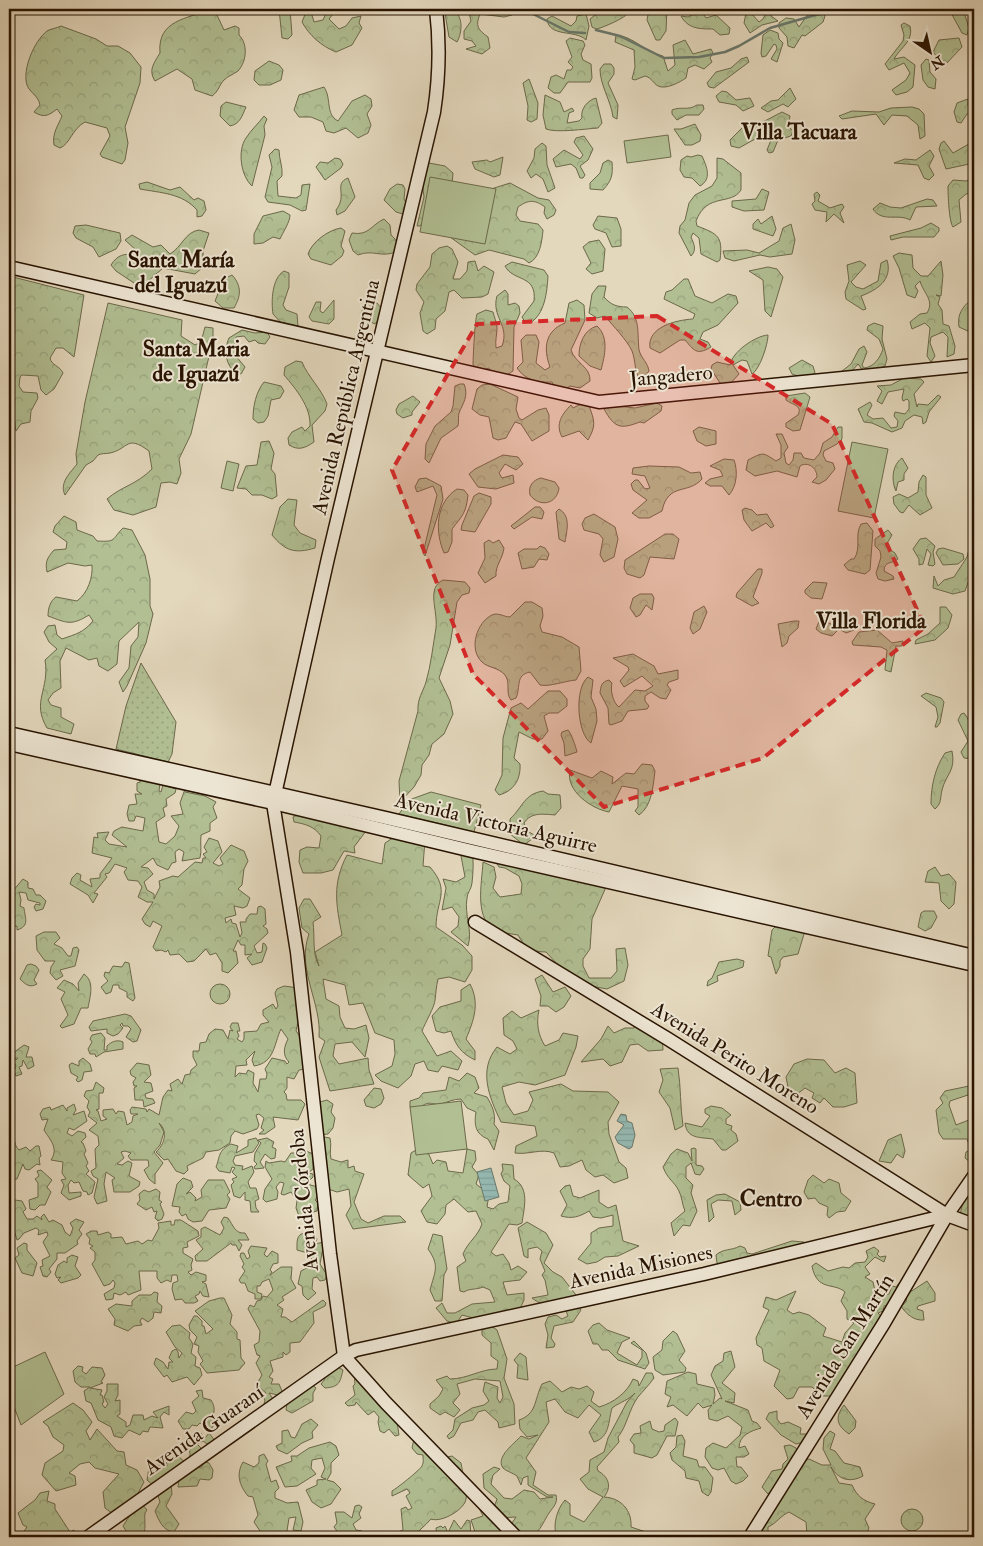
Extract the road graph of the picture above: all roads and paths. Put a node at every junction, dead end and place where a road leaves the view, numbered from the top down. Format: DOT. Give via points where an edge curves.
graph roads {
  1 [pos="436,9"];
  2 [pos="9,267"];
  3 [pos="377,352"];
  4 [pos="974,366"];
  5 [pos="9,733"];
  6 [pos="9,744"];
  7 [pos="273,798"];
  8 [pos="475,922"];
  9 [pos="892,947"];
  10 [pos="974,956"];
  11 [pos="974,965"];
  12 [pos="974,1176"];
  13 [pos="947,1215"];
  14 [pos="974,1225"];
  15 [pos="344,1356"];
  16 [pos="88,1537"];
  17 [pos="516,1537"];
  18 [pos="750,1537"];
  1 -- 3 [label="main road, Avenida República Argentina" via="437,92 434,112"];
  2 -- 3 [label="main road, Jangadero"];
  3 -- 4 [label="main road, Jangadero" via="599,402"];
  3 -- 7 [label="main road, Avenida República Argentina"];
  5 -- 7 [label="main road, Avenida Victoria Aguirre"];
  6 -- 7 [label="main road, Avenida Victoria Aguirre"];
  7 -- 9 [label="main road, Avenida Victoria Aguirre" via="472,851"];
  7 -- 15 [label="main road, Avenida Córdoba" via="297,952"];
  8 -- 13 [label="main road, Avenida Perito Moreno"];
  9 -- 10 [label="main road, Avenida Victoria Aguirre"];
  9 -- 11 [label="main road, Avenida Victoria Aguirre"];
  12 -- 13 [label="main road, Avenida San Martín"];
  13 -- 14 [label="main road, Avenida Perito Moreno"];
  13 -- 15 [label="main road, Avenida Misiones" via="704,1274 413,1336"];
  13 -- 18 [label="main road, Avenida San Martín" via="884,1323"];
  15 -- 16 [label="main road, Avenida Guaraní"];
  15 -- 17 [label="main road"];
}
